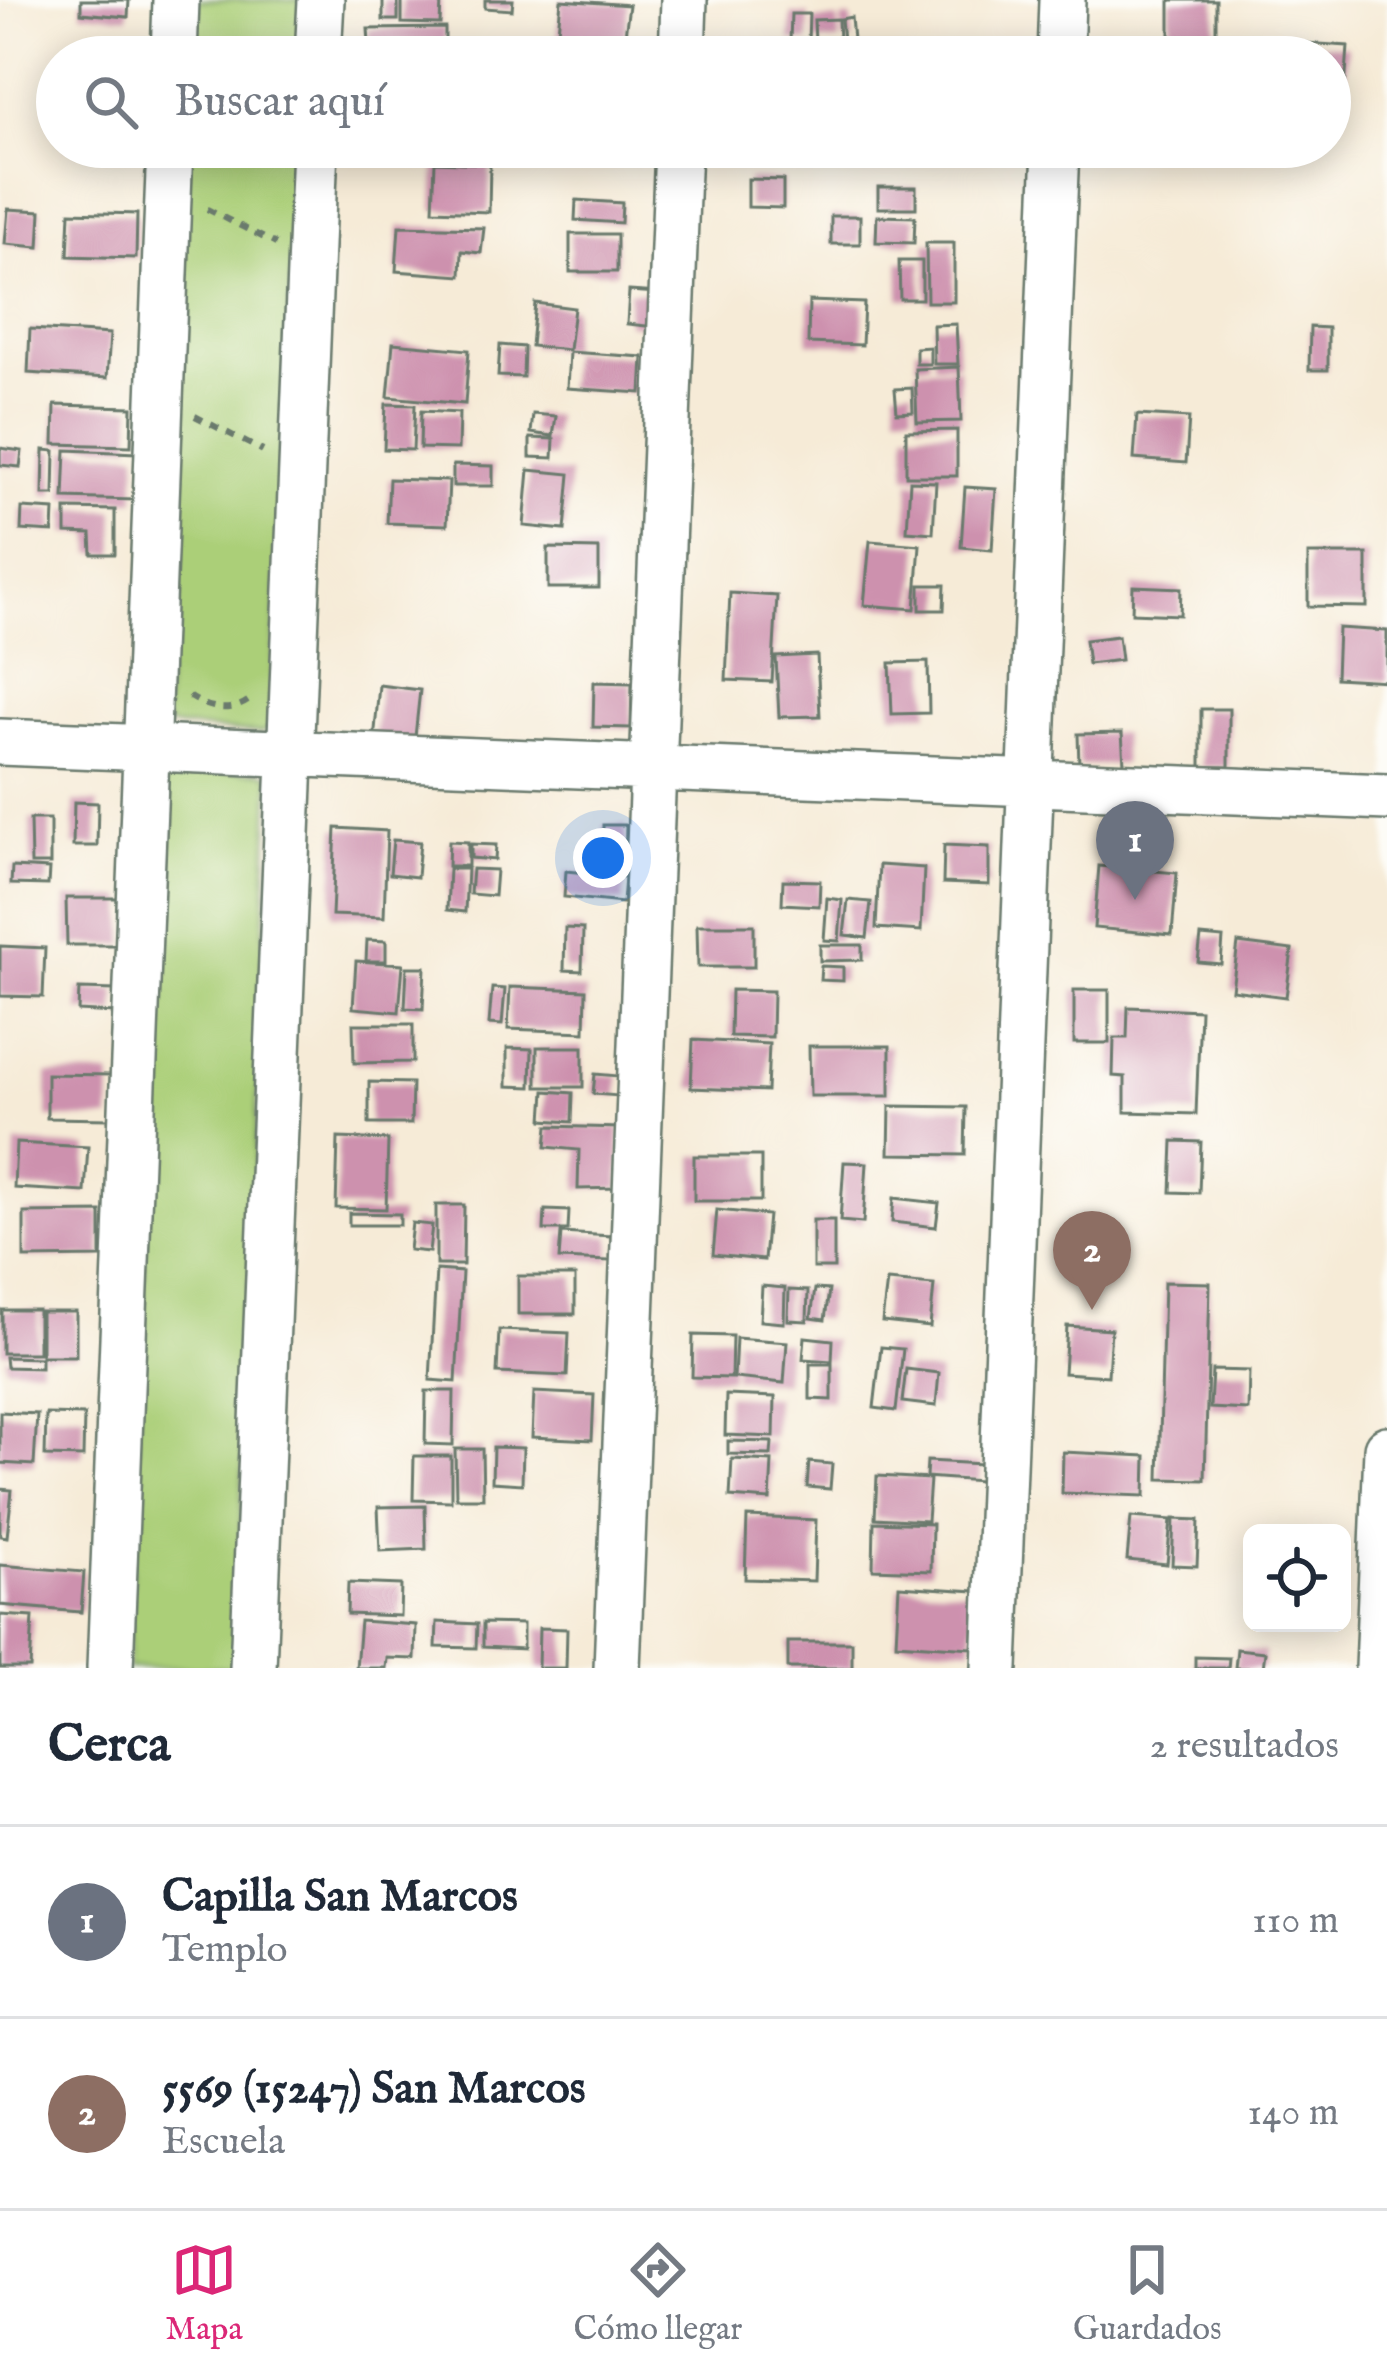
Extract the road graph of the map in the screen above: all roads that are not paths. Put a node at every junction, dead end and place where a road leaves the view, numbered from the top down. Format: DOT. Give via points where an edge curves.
graph roads {
  1 [pos="176,0"];
  2 [pos="321,0"];
  3 [pos="684,0"];
  4 [pos="1062,0"];
  5 [pos="175,36"];
  6 [pos="319,36"];
  7 [pos="683,36"];
  8 [pos="1061,36"];
  9 [pos="169,168"];
  10 [pos="314,168"];
  11 [pos="677,168"];
  12 [pos="1055,168"];
  13 [pos="0,742"];
  14 [pos="146,748"];
  15 [pos="290,754"];
  16 [pos="653,768"];
  17 [pos="1030,784"];
  18 [pos="1387,797"];
  19 [pos="1387,1449"];
  20 [pos="110,1668"];
  21 [pos="253,1668"];
  22 [pos="616,1668"];
  23 [pos="995,1668"];
  24 [pos="1378,1668"];
  1 -- 5 [label="street"];
  2 -- 6 [label="street"];
  3 -- 7 [label="street"];
  4 -- 8 [label="street"];
  9 -- 14 [label="street"];
  10 -- 15 [label="street"];
  11 -- 16 [label="street"];
  12 -- 17 [label="street"];
  13 -- 14 [label="street"];
  14 -- 15 [label="street"];
  14 -- 20 [label="street"];
  15 -- 16 [label="street"];
  15 -- 21 [label="street"];
  16 -- 17 [label="street"];
  16 -- 22 [label="street"];
  17 -- 18 [label="street"];
  17 -- 23 [label="street"];
  19 -- 24 [label="street"];
}
